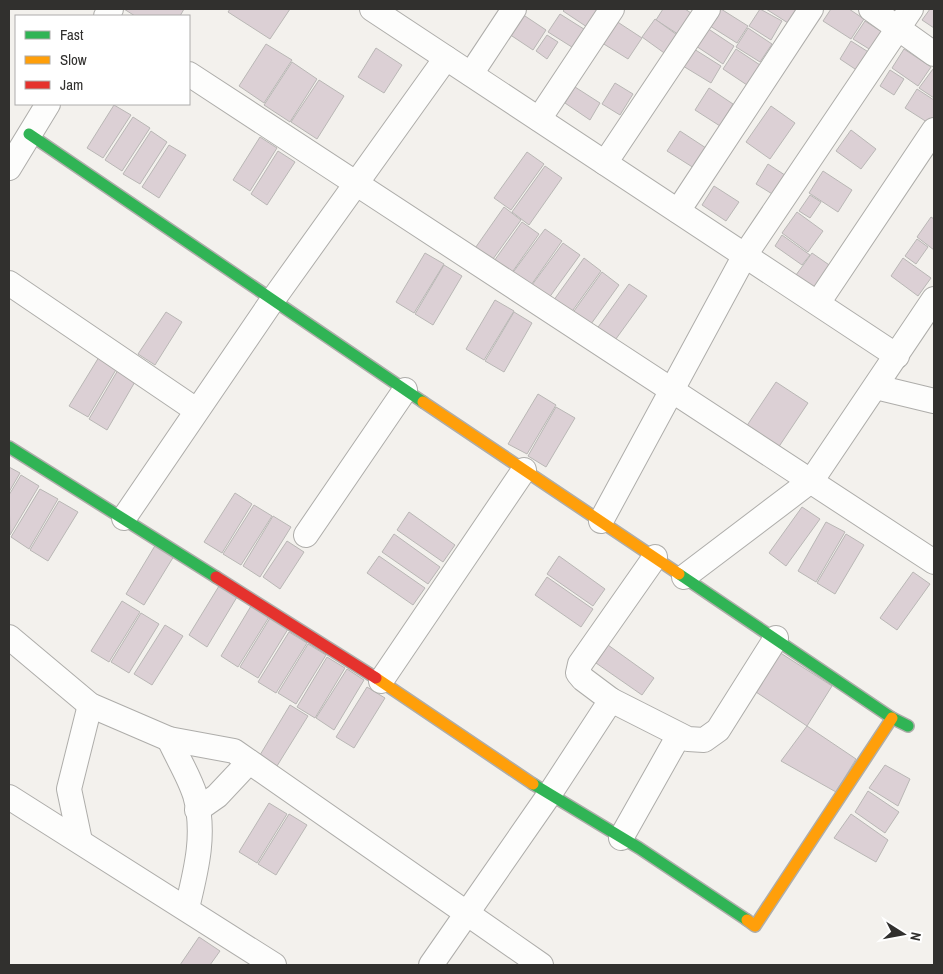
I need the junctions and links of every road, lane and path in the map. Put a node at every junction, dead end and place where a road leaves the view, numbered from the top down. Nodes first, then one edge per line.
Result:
1 (372, 9) edge
2 (514, 9) edge
3 (612, 9) edge
4 (708, 9) edge
5 (811, 9) edge
6 (871, 9) edge
7 (904, 18) edge
8 (934, 54) edge
9 (446, 58) junction
10 (471, 74) junction
11 (190, 75) edge
12 (47, 105) edge
13 (539, 119) junction
14 (934, 130) edge
15 (29, 134) junction
16 (605, 163) junction
17 (9, 168) edge
18 (357, 184) junction
19 (678, 211) junction
20 (745, 255) junction
21 (9, 284) edge
22 (934, 299) edge
23 (272, 301) junction
24 (818, 304) junction
25 (897, 356) junction
26 (876, 387) junction
27 (671, 388) junction
28 (405, 390) junction
29 (934, 401) edge
30 (196, 410) junction
31 (9, 447) edge
32 (524, 470) junction
33 (812, 480) junction
34 (124, 518) junction
35 (601, 521) junction
36 (306, 535) dead end
37 (655, 557) junction
38 (934, 562) edge
39 (684, 577) junction
40 (9, 637) edge
41 (776, 638) junction
42 (381, 681) junction
43 (611, 700) junction
44 (90, 705) junction
45 (892, 718) junction
46 (908, 726) dead end
47 (679, 735) junction
48 (169, 739) junction
49 (249, 762) junction
50 (549, 795) junction
51 (9, 797) edge
52 (197, 810) junction
53 (621, 838) junction
54 (80, 841) junction
55 (187, 908) junction
56 (466, 913) junction
57 (274, 965) edge
58 (430, 965) edge
59 (541, 965) edge

1 - 9 street
2 - 10 street
3 - 13 street
4 - 16 street
5 - 19 street
6 - 7 street
7 - 8 street
7 - 20 street
9 - 10 street
9 - 18 street
10 - 13 street
11 - 18 street
12 - 15 street
13 - 16 street
14 - 24 street
15 - 17 street
15 - 23 street
16 - 19 street
18 - 23 street
18 - 27 street
19 - 20 street
20 - 24 street
20 - 27 street
21 - 30 street
22 - 25 street
23 - 28 street
23 - 30 street
24 - 25 street
25 - 26 street
26 - 29 street
26 - 33 street
27 - 33 street
27 - 35 street
28 - 32 street
28 - 36 street
30 - 34 street
31 - 34 street
32 - 35 street
32 - 42 street
33 - 38 street
33 - 39 street
34 - 42 street
35 - 37 street
37 - 39 street
37 - 43 street
39 - 41 street
40 - 44 street
41 - 45 street
41 - 47 street
42 - 50 street
43 - 47 street
43 - 50 street
44 - 48 street
44 - 54 street
45 - 46 street
45 - 53 street
47 - 53 street
48 - 49 street
48 - 52 street
49 - 52 street
49 - 56 street
50 - 53 street
50 - 56 street
51 - 54 street
52 - 55 street
54 - 55 street
55 - 57 street
56 - 58 street
56 - 59 street

